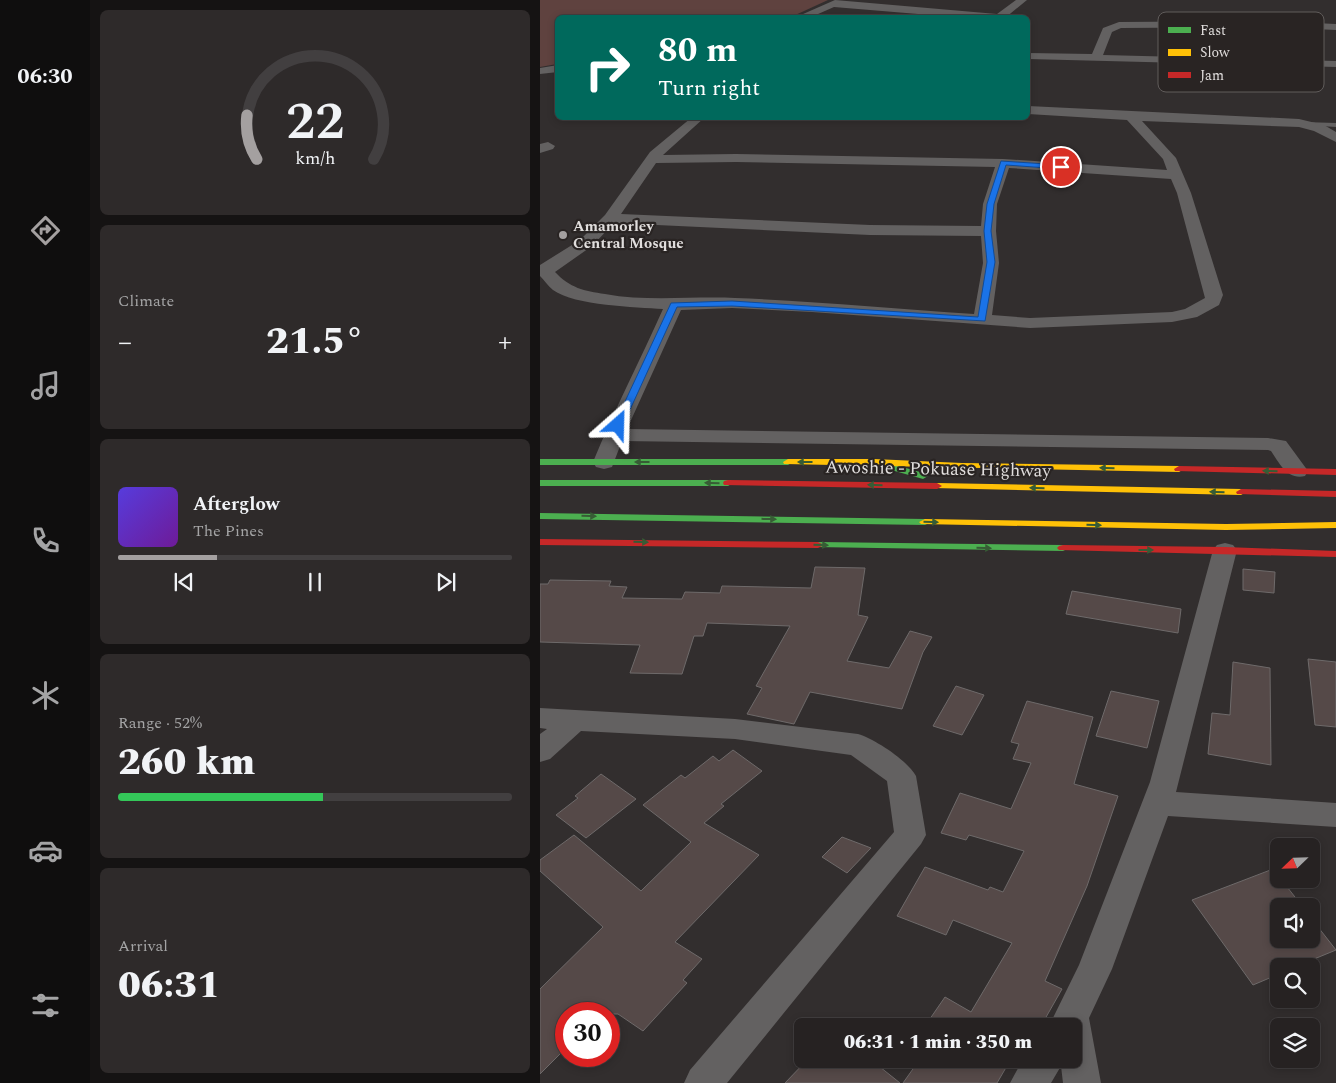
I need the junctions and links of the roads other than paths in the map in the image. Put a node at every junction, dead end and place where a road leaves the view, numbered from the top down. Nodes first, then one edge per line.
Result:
1 (897, 0) edge
2 (1022, 0) edge
3 (838, 2) edge
4 (884, 9) junction
5 (806, 15) edge
6 (970, 15) edge
7 (1001, 15) edge
8 (1158, 25) edge
9 (1030, 56) edge
10 (1097, 57) junction
11 (1158, 59) edge
12 (555, 68) edge
13 (540, 71) edge
14 (1030, 110) edge
15 (1131, 116) junction
16 (696, 120) edge
17 (1298, 123) junction
18 (1336, 125) edge
19 (1336, 138) edge
20 (652, 159) junction
21 (1003, 163) junction
22 (1176, 175) junction
23 (610, 218) junction
24 (988, 231) junction
25 (543, 270) edge
26 (674, 304) junction
27 (982, 319) junction
28 (614, 435) junction
29 (540, 462) edge
30 (604, 462) junction
31 (874, 462) junction
32 (1298, 471) junction
33 (1336, 472) edge
34 (540, 483) edge
35 (963, 486) junction
36 (1336, 494) edge
37 (540, 516) edge
38 (1336, 525) edge
39 (540, 542) edge
40 (1225, 550) junction
41 (1336, 554) edge
42 (540, 718) edge
43 (574, 720) junction
44 (540, 751) edge
45 (1158, 803) junction
46 (1336, 814) edge
47 (1072, 1018) edge
48 (1039, 1068) edge
49 (1079, 1068) edge
50 (703, 1083) edge
51 (1029, 1083) edge
52 (1082, 1083) edge

1 - 4 street
2 - 7 street
3 - 4 street
3 - 5 street
4 - 6 street
8 - 10 street
9 - 10 street
10 - 11 street
12 - 13 street
14 - 15 street
15 - 17 street
15 - 22 street
16 - 20 street
17 - 18 lane
17 - 19 street
20 - 21 street
20 - 23 street
21 - 22 street
21 - 24 street
22 - 27 street
23 - 24 street
23 - 25 street
24 - 27 street
25 - 26 street
26 - 27 street
26 - 28 street
28 - 30 street
28 - 32 street
29 - 30 main road
31 -> 30 main road
32 -> 31 main road
31 - 35 main road
32 - 33 main road
35 -> 34 main road, Awoshie - Pokuase Highway
36 -> 35 main road, Awoshie - Pokuase Highway
37 -> 38 main road
39 -> 40 main road
40 - 41 main road
40 - 45 street
42 - 43 street
43 - 44 street
43 - 50 street
45 - 46 street
45 - 47 street
48 - 51 street
49 - 52 street

